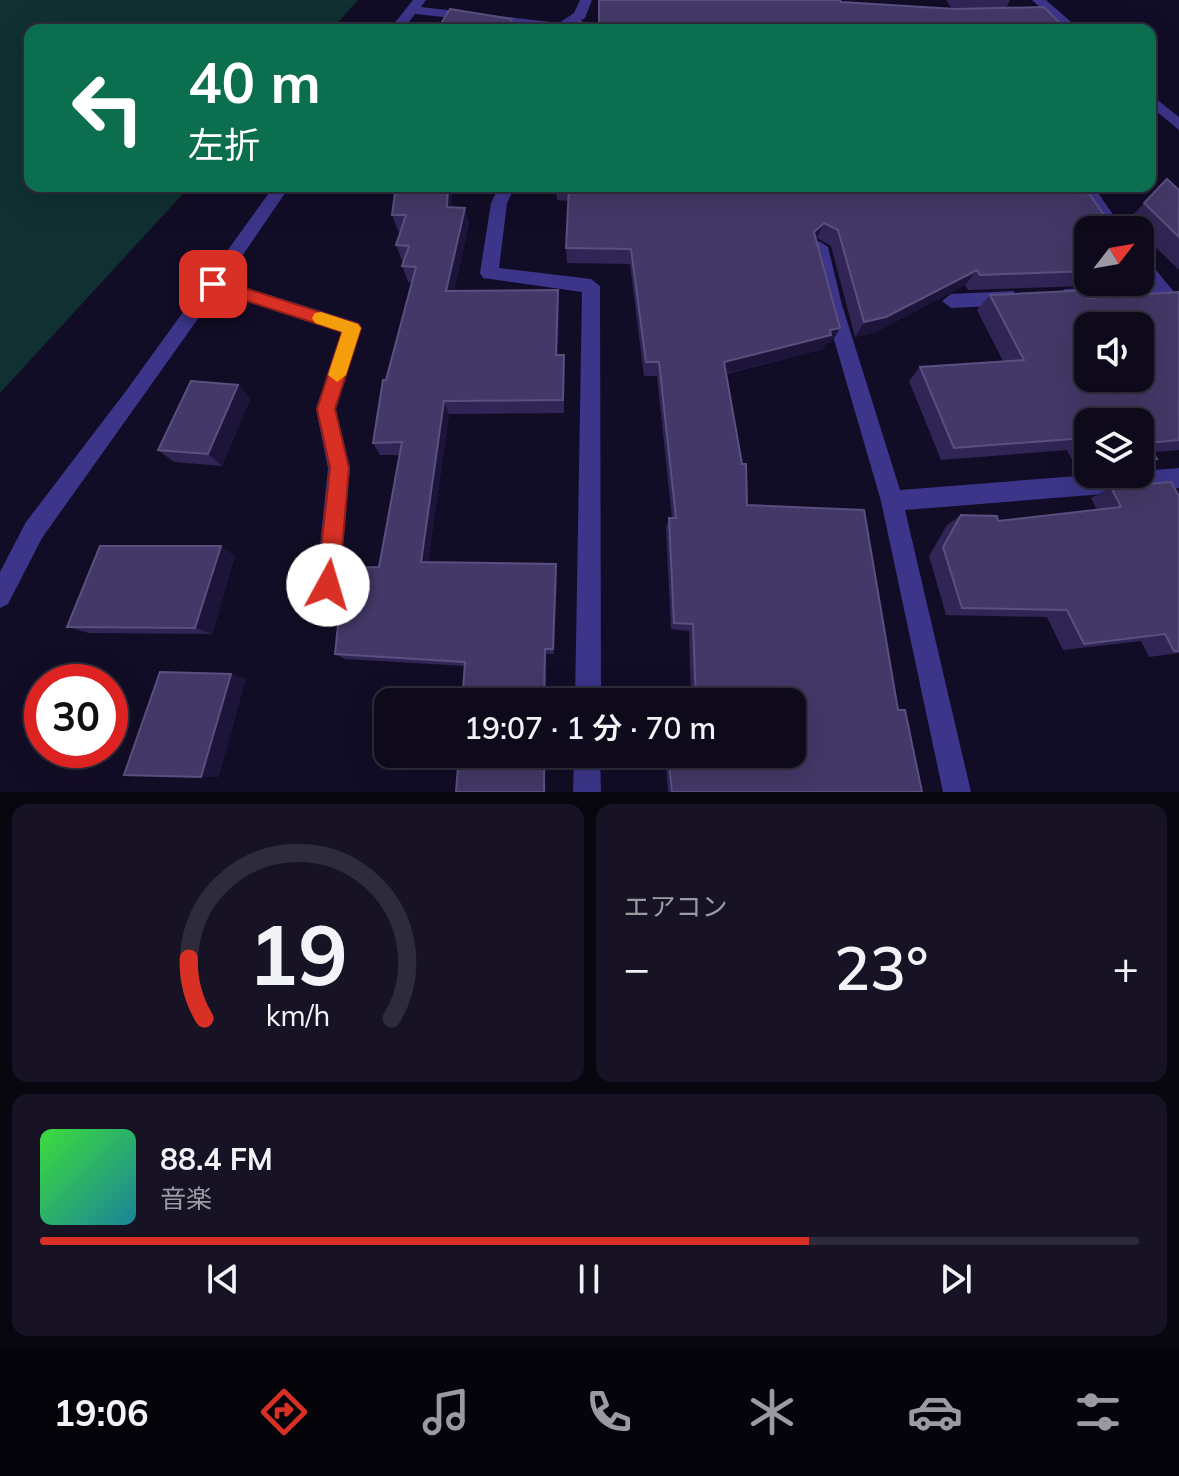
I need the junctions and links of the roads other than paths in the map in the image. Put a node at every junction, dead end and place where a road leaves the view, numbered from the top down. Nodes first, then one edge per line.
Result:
1 (586, 0) edge
2 (1038, 0) edge
3 (417, 5) edge
4 (1056, 16) junction
5 (1041, 17) edge
6 (401, 24) edge
7 (533, 24) edge
8 (565, 24) edge
9 (1066, 24) edge
10 (1156, 104) edge
11 (1176, 122) edge
12 (278, 192) edge
13 (504, 192) edge
14 (1088, 192) edge
15 (1106, 216) edge
16 (819, 247) edge
17 (1154, 282) edge
18 (213, 284) junction
19 (1161, 292) junction
20 (951, 301) edge
21 (1179, 311) edge
22 (1179, 478) edge
23 (892, 501) junction
24 (0, 596) edge
25 (325, 614) dead end
26 (588, 688) edge
27 (587, 768) edge
28 (587, 792) edge
29 (957, 792) edge

1 - 8 street
2 - 4 street
3 - 6 street
3 - 7 street
4 - 5 street
4 - 9 street
10 - 11 street
12 - 18 street
13 - 26 street
14 - 15 street
16 - 23 street
17 - 19 street
18 - 24 street
18 - 25 street
19 - 20 street
19 - 21 street
22 - 23 street
23 - 29 street
27 - 28 street

